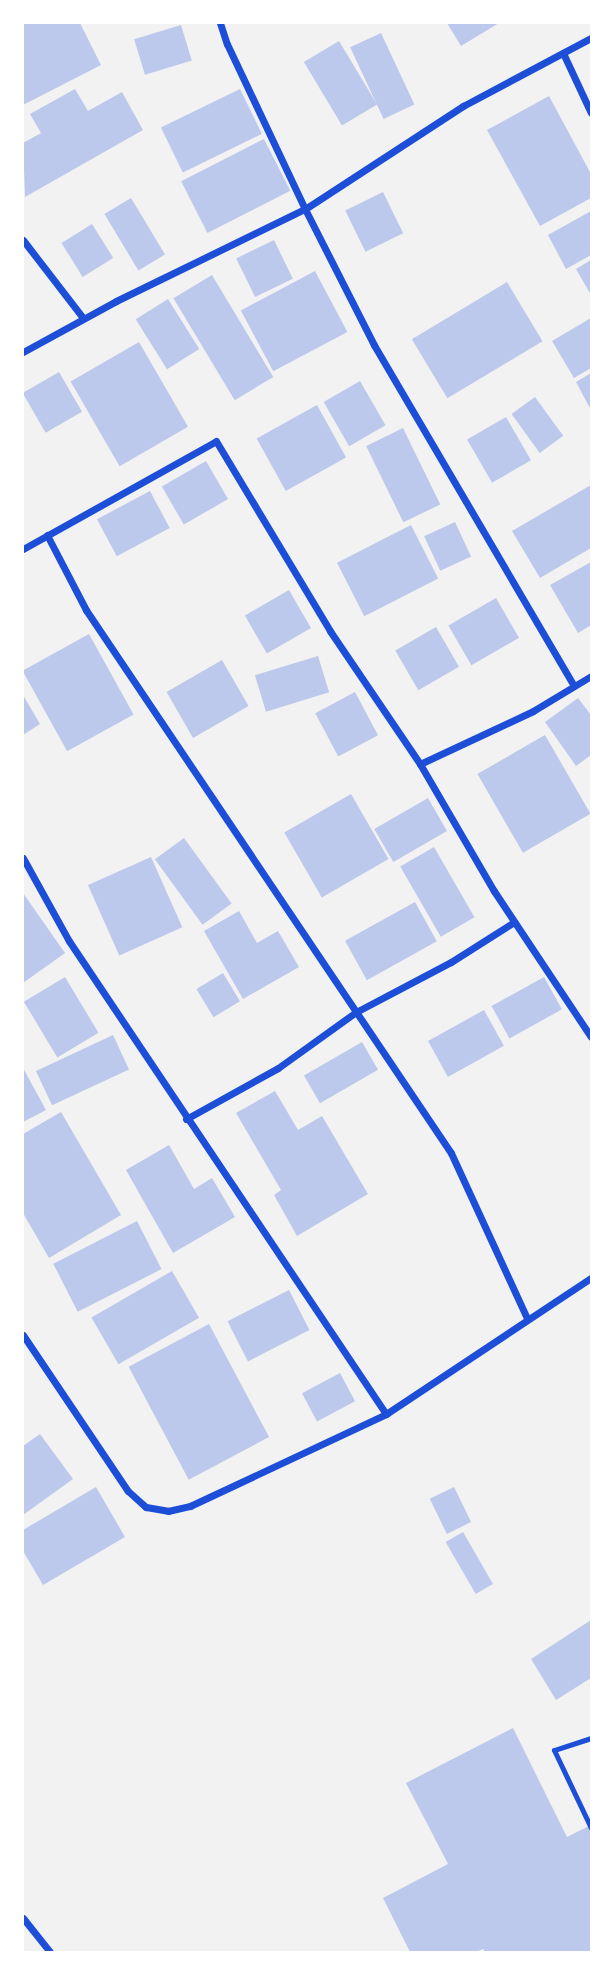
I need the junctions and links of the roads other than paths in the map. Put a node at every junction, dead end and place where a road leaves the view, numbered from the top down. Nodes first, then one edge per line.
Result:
1 (220, 23) edge
2 (591, 38) edge
3 (563, 53) junction
4 (591, 113) edge
5 (305, 209) junction
6 (23, 240) edge
7 (83, 318) junction
8 (23, 352) edge
9 (47, 536) junction
10 (23, 549) edge
11 (591, 676) edge
12 (575, 686) junction
13 (420, 764) junction
14 (23, 858) edge
15 (514, 922) junction
16 (356, 1012) junction
17 (591, 1037) edge
18 (186, 1119) junction
19 (591, 1278) edge
20 (527, 1318) junction
21 (23, 1335) edge
22 (386, 1414) junction
23 (591, 1737) edge
24 (591, 1828) edge
25 (23, 1918) edge
26 (50, 1952) edge

1 - 5 street
2 - 3 street
3 - 4 street
3 - 5 street
5 - 7 street
5 - 12 street
6 - 7 street
7 - 8 street
9 - 10 street
9 - 13 street
9 - 16 street
11 - 12 street
12 - 13 street
13 - 15 street
14 - 18 street
15 - 16 street
15 - 17 street
16 - 18 street
16 - 20 street
18 - 22 street
19 - 20 street
20 - 22 street
21 - 22 street
23 - 24 lane
25 - 26 street

